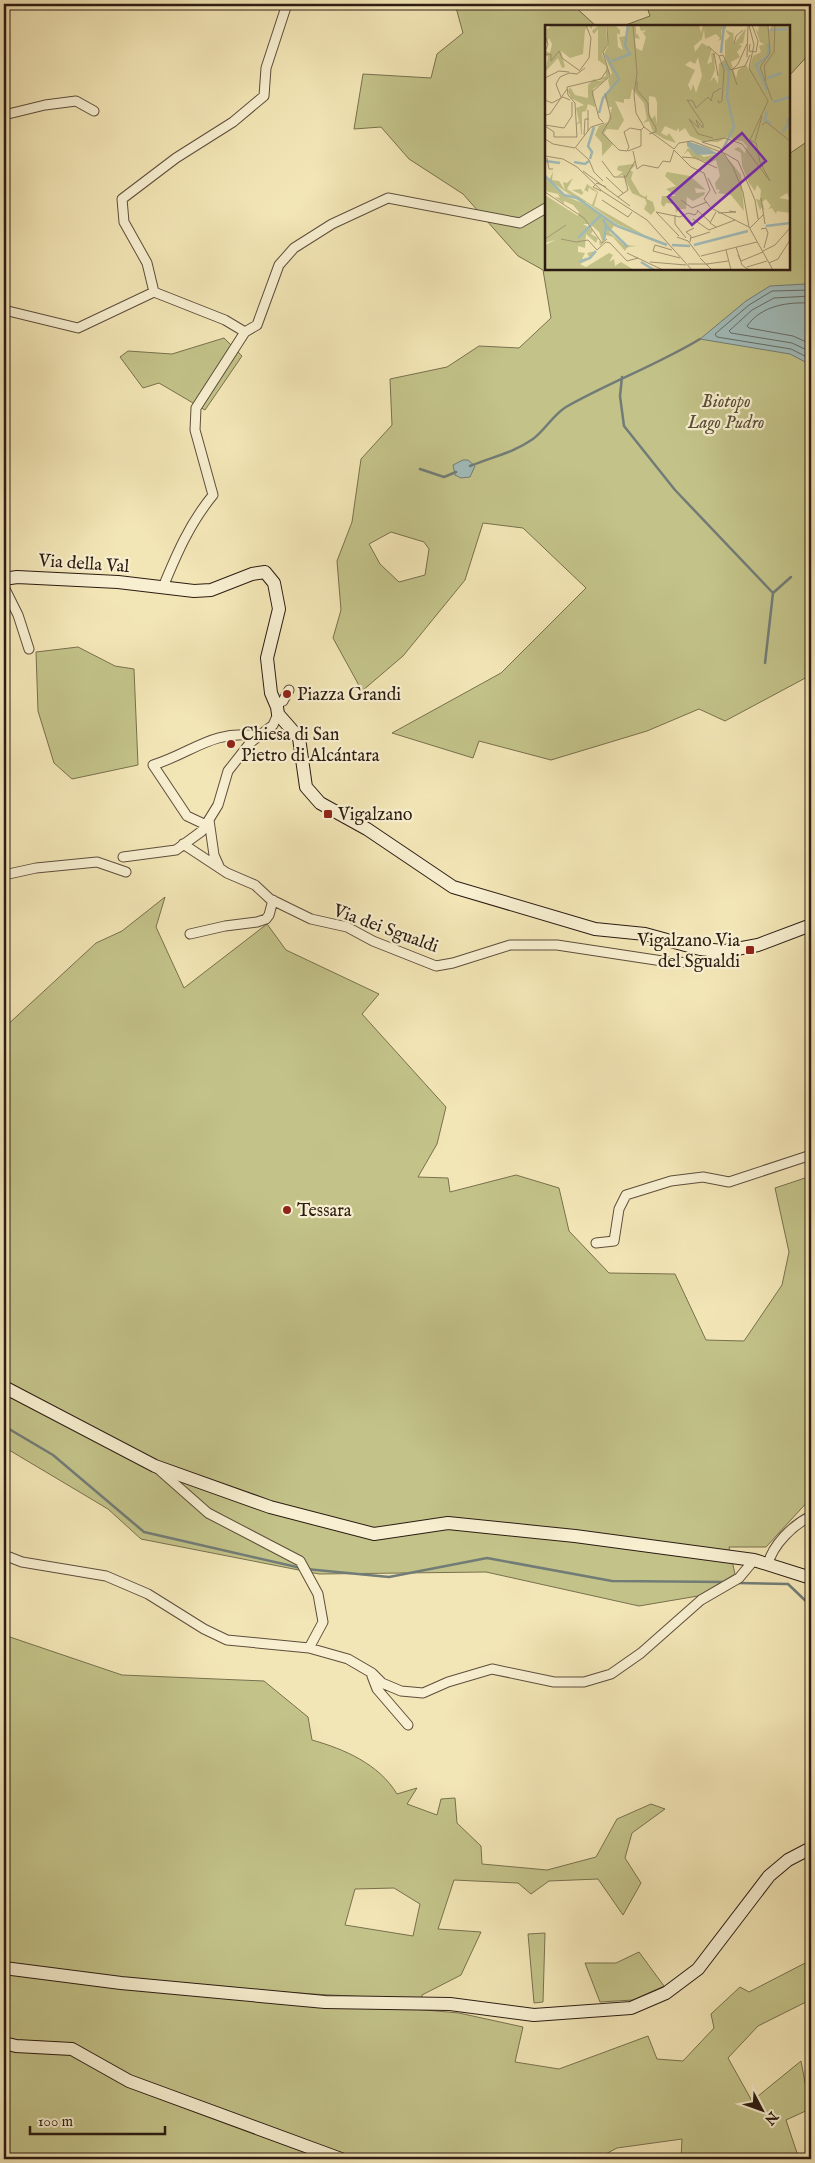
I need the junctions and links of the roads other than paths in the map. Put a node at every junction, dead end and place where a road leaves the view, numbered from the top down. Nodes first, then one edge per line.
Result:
1 (287, 4) edge
2 (94, 111) dead end
3 (4, 115) edge
4 (545, 209) edge
5 (154, 292) junction
6 (4, 310) edge
7 (245, 332) junction
8 (4, 579) edge
9 (4, 587) edge
10 (163, 587) junction
11 (29, 649) dead end
12 (289, 690) dead end
13 (277, 709) junction
14 (257, 736) junction
15 (207, 822) junction
16 (183, 844) junction
17 (123, 857) dead end
18 (220, 867) junction
19 (126, 872) dead end
20 (4, 875) edge
21 (273, 900) junction
22 (811, 925) edge
23 (190, 934) dead end
24 (726, 951) junction
25 (811, 1154) edge
26 (596, 1244) dead end
27 (4, 1387) edge
28 (155, 1466) junction
29 (811, 1516) edge
30 (4, 1555) edge
31 (754, 1560) junction
32 (768, 1564) junction
33 (811, 1578) edge
34 (309, 1648) junction
35 (372, 1673) junction
36 (408, 1725) dead end
37 (811, 1848) edge
38 (4, 1968) edge
39 (4, 2043) edge
40 (341, 2159) edge

1 - 5 street
2 - 3 street
4 - 7 street
5 - 6 street
5 - 7 street
7 - 10 street
8 - 10 main road, Via della Val
9 - 11 street
10 - 13 main road, Via della Val
12 - 13 street
13 - 14 street
13 - 24 main road
14 - 15 street
14 - 15 street
15 - 16 street
15 - 18 street
16 - 17 street
16 - 18 street, Via dei Sgualdi
18 - 21 street, Via dei Sgualdi
19 - 20 street
21 - 23 street
21 - 24 street, Via dei Sgualdi
22 - 24 main road
25 - 26 street
27 - 28 main road
28 - 31 main road
28 - 34 street
29 - 32 street
30 - 34 street
31 - 32 main road
31 - 35 street
32 - 33 main road
34 - 35 street
35 - 36 street
37 - 38 main road
39 - 40 main road

